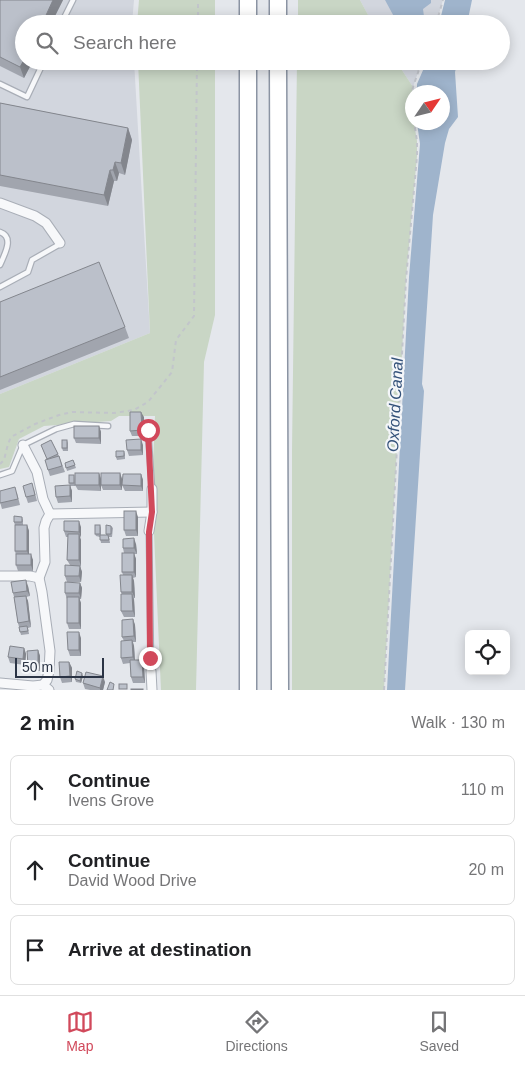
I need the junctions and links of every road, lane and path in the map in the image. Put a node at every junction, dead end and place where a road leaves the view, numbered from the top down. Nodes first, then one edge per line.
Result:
1 (73, 0) edge
2 (198, 0) edge
3 (248, 0) edge
4 (278, 0) edge
5 (443, 0) edge
6 (66, 15) edge
7 (198, 15) edge
8 (248, 15) edge
9 (278, 15) edge
10 (439, 15) edge
11 (40, 70) edge
12 (197, 70) edge
13 (248, 70) edge
14 (278, 70) edge
15 (419, 70) edge
16 (0, 84) edge
17 (414, 85) edge
18 (415, 130) edge
19 (0, 203) edge
20 (0, 232) edge
21 (60, 243) joint
22 (0, 266) edge
23 (0, 287) edge
24 (108, 426) dead end
25 (148, 430) dead end
26 (23, 444) junction
27 (0, 464) edge
28 (0, 475) edge
29 (152, 489) joint
30 (152, 512) junction
31 (50, 514) junction
32 (149, 532) joint
33 (0, 576) edge
34 (39, 578) junction
35 (151, 671) joint
36 (0, 683) edge
37 (46, 688) edge
38 (152, 690) edge
39 (248, 690) edge
40 (280, 690) edge
41 (384, 690) edge

1 - 6 lane
2 - 7 path
3 - 8 highway
4 - 9 highway
5 - 10 path
11 - 16 lane
12 - 27 path
13 - 39 highway
14 - 40 highway
15 - 17 path
18 - 41 path
19 - 21 street
20 - 22 lane
21 - 23 lane
24 - 26 lane
25 - 29 lane
26 - 28 lane
26 - 31 street
29 - 30 street
30 - 31 street
30 - 32 street
31 - 34 street
32 - 35 lane
33 - 34 street
34 - 37 street
35 - 38 street
36 - 37 street

